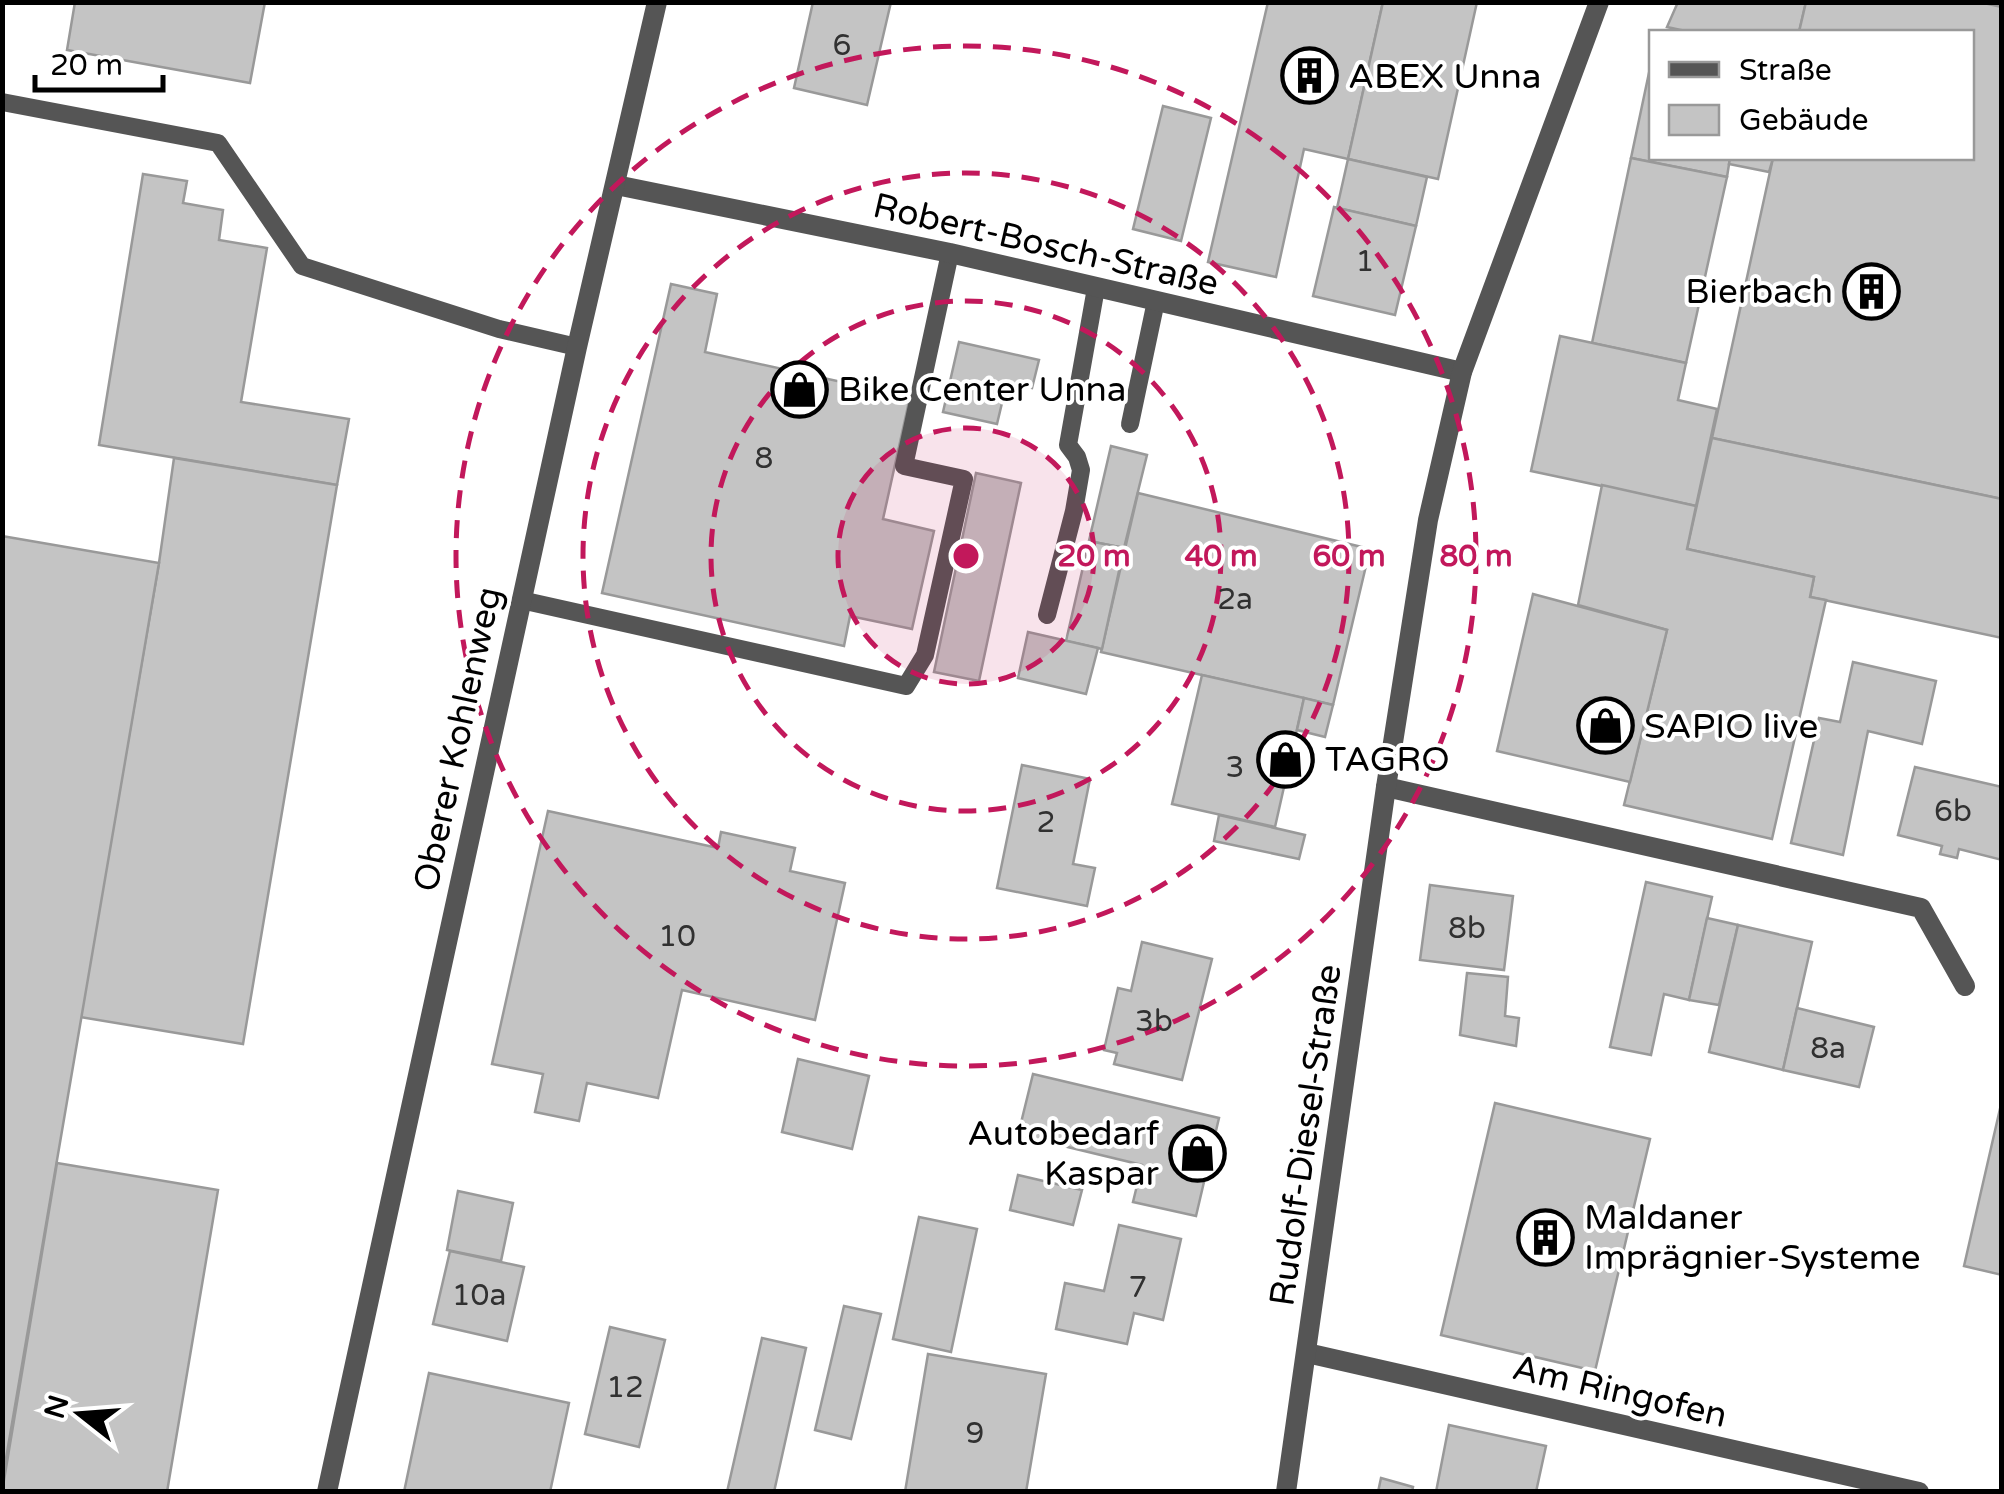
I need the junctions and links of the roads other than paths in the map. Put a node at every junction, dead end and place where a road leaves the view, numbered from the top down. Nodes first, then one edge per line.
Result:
1 (657, 2) edge
2 (1598, 2) edge
3 (2, 102) edge
4 (616, 185) junction
5 (950, 254) junction
6 (1096, 288) junction
7 (1156, 301) junction
8 (577, 347) junction
9 (1462, 372) junction
10 (1130, 424) dead end
11 (522, 600) junction
12 (1047, 614) dead end
13 (1386, 787) junction
14 (1966, 986) dead end
15 (1306, 1353) junction
16 (326, 1492) edge
17 (1286, 1492) edge
18 (1920, 1492) edge

1 - 4 street, Oberer Kohlenweg
2 - 9 street, Rudolf-Diesel-Straße
3 - 8 lane
4 - 5 street, Robert-Bosch-Straße
4 - 8 street, Oberer Kohlenweg
5 - 6 street, Robert-Bosch-Straße
5 - 11 lane
6 - 7 street, Robert-Bosch-Straße
6 - 12 lane
7 - 9 street, Robert-Bosch-Straße
7 - 10 lane
8 - 11 street, Oberer Kohlenweg
9 - 13 street, Rudolf-Diesel-Straße
11 - 16 street, Oberer Kohlenweg
13 - 14 street
13 - 15 street, Rudolf-Diesel-Straße
15 - 17 street, Rudolf-Diesel-Straße
15 - 18 street, Am Ringofen

